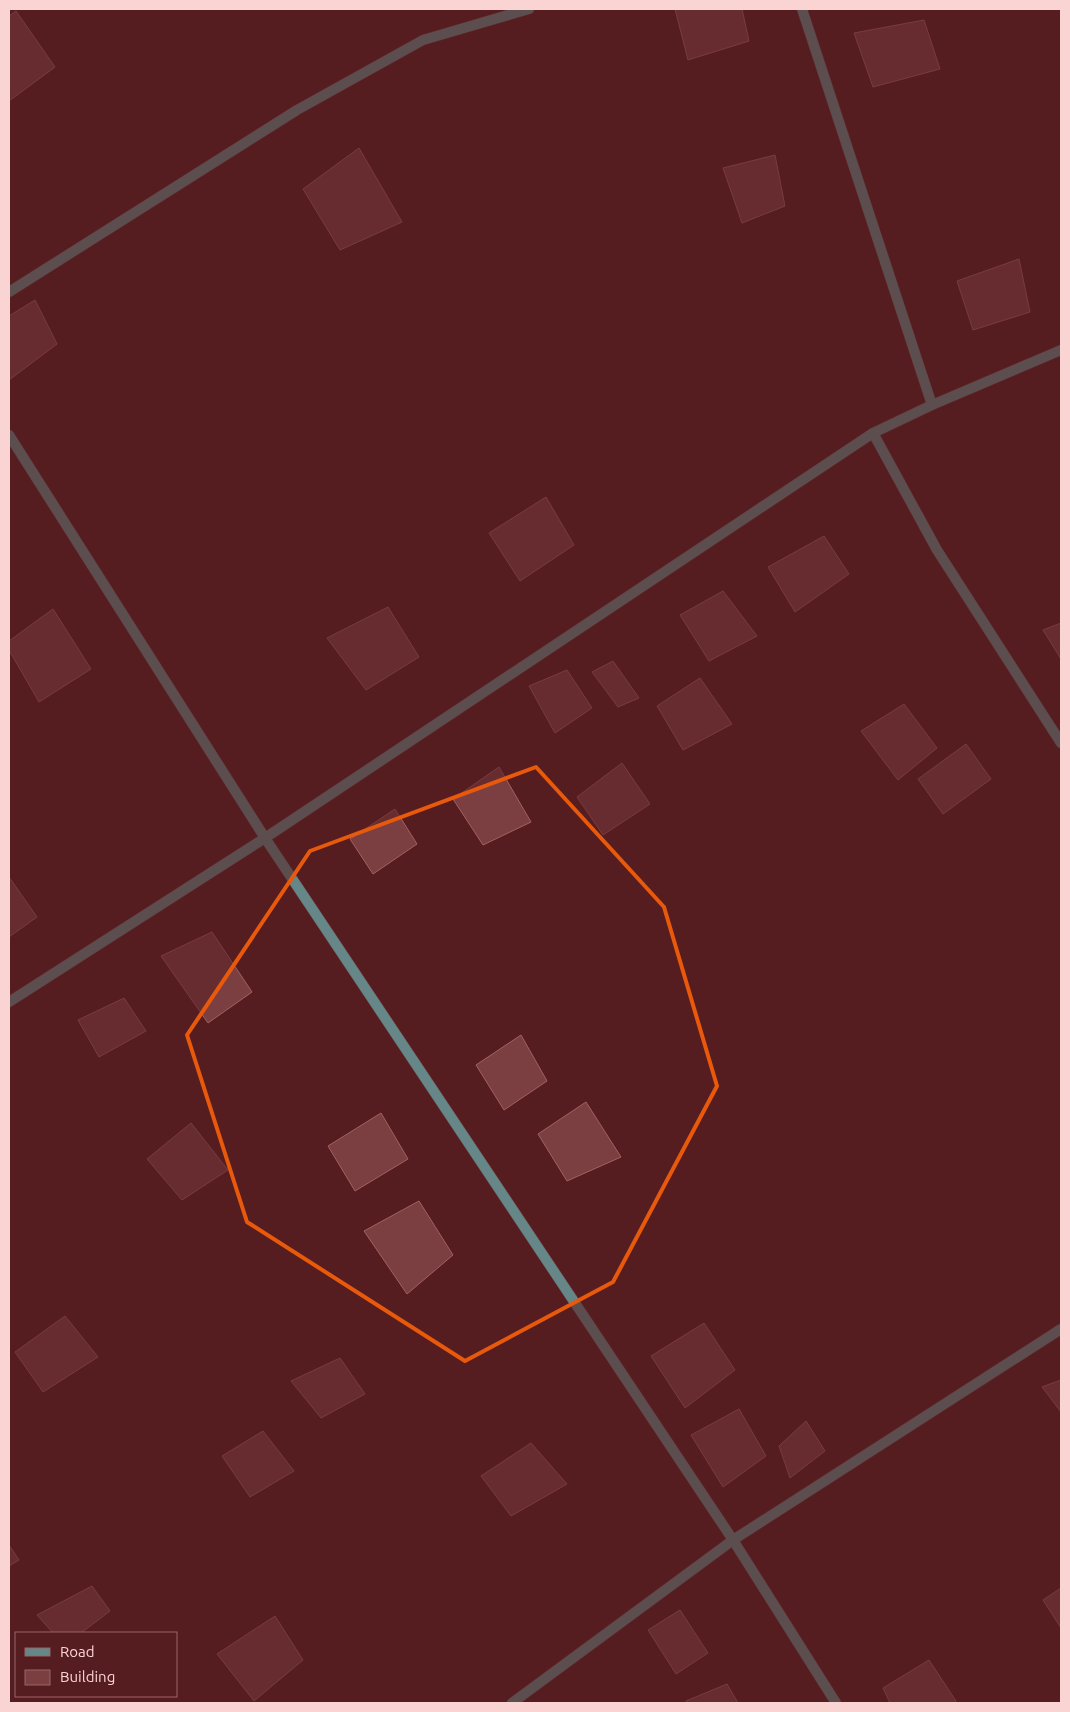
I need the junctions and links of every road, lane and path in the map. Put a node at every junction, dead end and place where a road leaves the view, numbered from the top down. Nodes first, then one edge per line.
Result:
1 (530, 9) edge
2 (802, 9) edge
3 (9, 292) edge
4 (1061, 350) edge
5 (932, 405) junction
6 (874, 433) junction
7 (9, 435) edge
8 (1061, 743) edge
9 (265, 838) junction
10 (9, 1002) edge
11 (1061, 1329) edge
12 (733, 1540) junction
13 (512, 1703) edge
14 (836, 1703) edge

1 - 3 street
2 - 5 street
4 - 5 street
5 - 6 street
6 - 8 street
6 - 9 street
7 - 9 street
9 - 10 street
9 - 12 street
11 - 12 street
12 - 13 street
12 - 14 street

